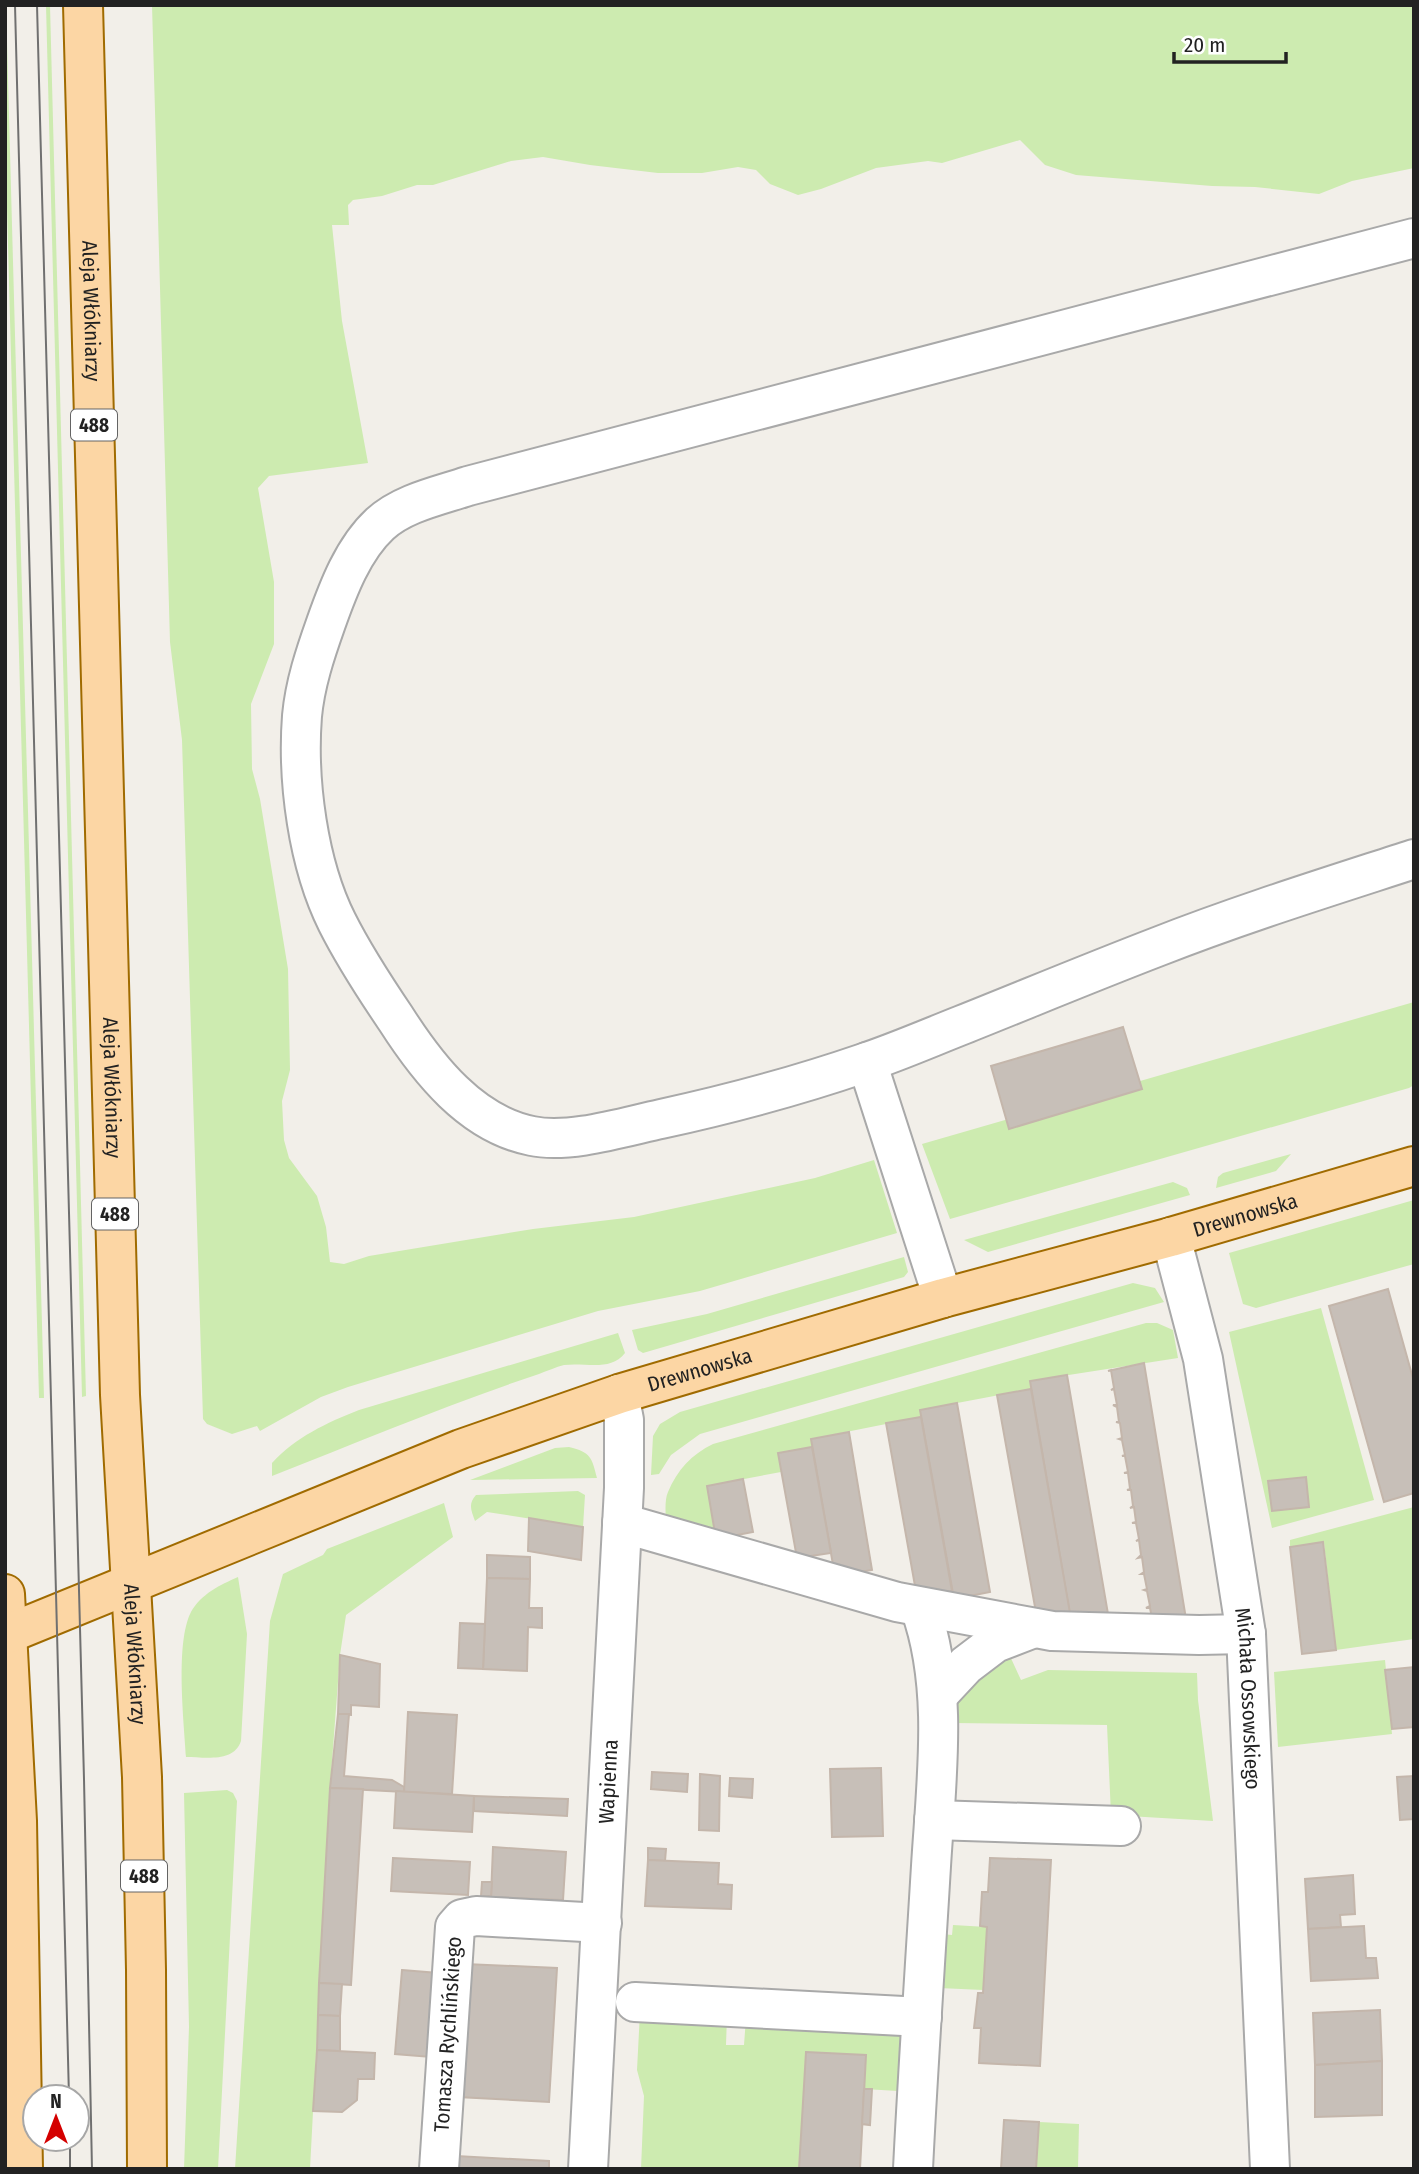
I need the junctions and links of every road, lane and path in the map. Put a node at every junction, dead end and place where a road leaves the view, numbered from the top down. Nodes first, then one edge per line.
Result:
1 (83, 5) edge
2 (1414, 238) edge
3 (1414, 859) edge
4 (867, 1062) junction
5 (1414, 1166) edge
6 (1171, 1237) junction
7 (943, 1298) junction
8 (619, 1394) junction
9 (622, 1523) junction
10 (130, 1583) junction
11 (5, 1594) edge
12 (920, 1608) junction
13 (1034, 1628) junction
14 (6, 1634) edge
15 (1246, 1634) junction
16 (938, 1695) junction
17 (934, 1820) junction
18 (1121, 1826) dead end
19 (602, 1923) junction
20 (635, 2001) dead end
21 (922, 2017) junction
22 (23, 2169) edge
23 (147, 2169) edge
24 (439, 2169) edge
25 (588, 2169) edge
26 (913, 2169) edge
27 (1270, 2169) edge

1 - 10 main road, Aleja Włókniarzy / 488
2 - 4 street
3 - 4 street
4 - 7 street
5 - 6 main road, Drewnowska
6 - 7 main road, Drewnowska
6 - 15 street, Michała Ossowskiego
7 - 8 main road, Drewnowska
8 - 9 street, Wapienna
8 - 10 main road, Drewnowska
9 - 12 street
9 - 19 street, Wapienna
10 - 14 main road, Drewnowska
10 - 23 main road, Aleja Włókniarzy / 488
11 - 14 main road
12 - 13 street
12 - 16 street
13 - 15 street
13 - 16 street
14 - 22 main road
15 - 27 street, Michała Ossowskiego
16 - 17 street
17 - 18 street
17 - 21 street
19 - 24 street, Tomasza Rychlińskiego
19 - 25 street, Wapienna
20 - 21 street
21 - 26 street

